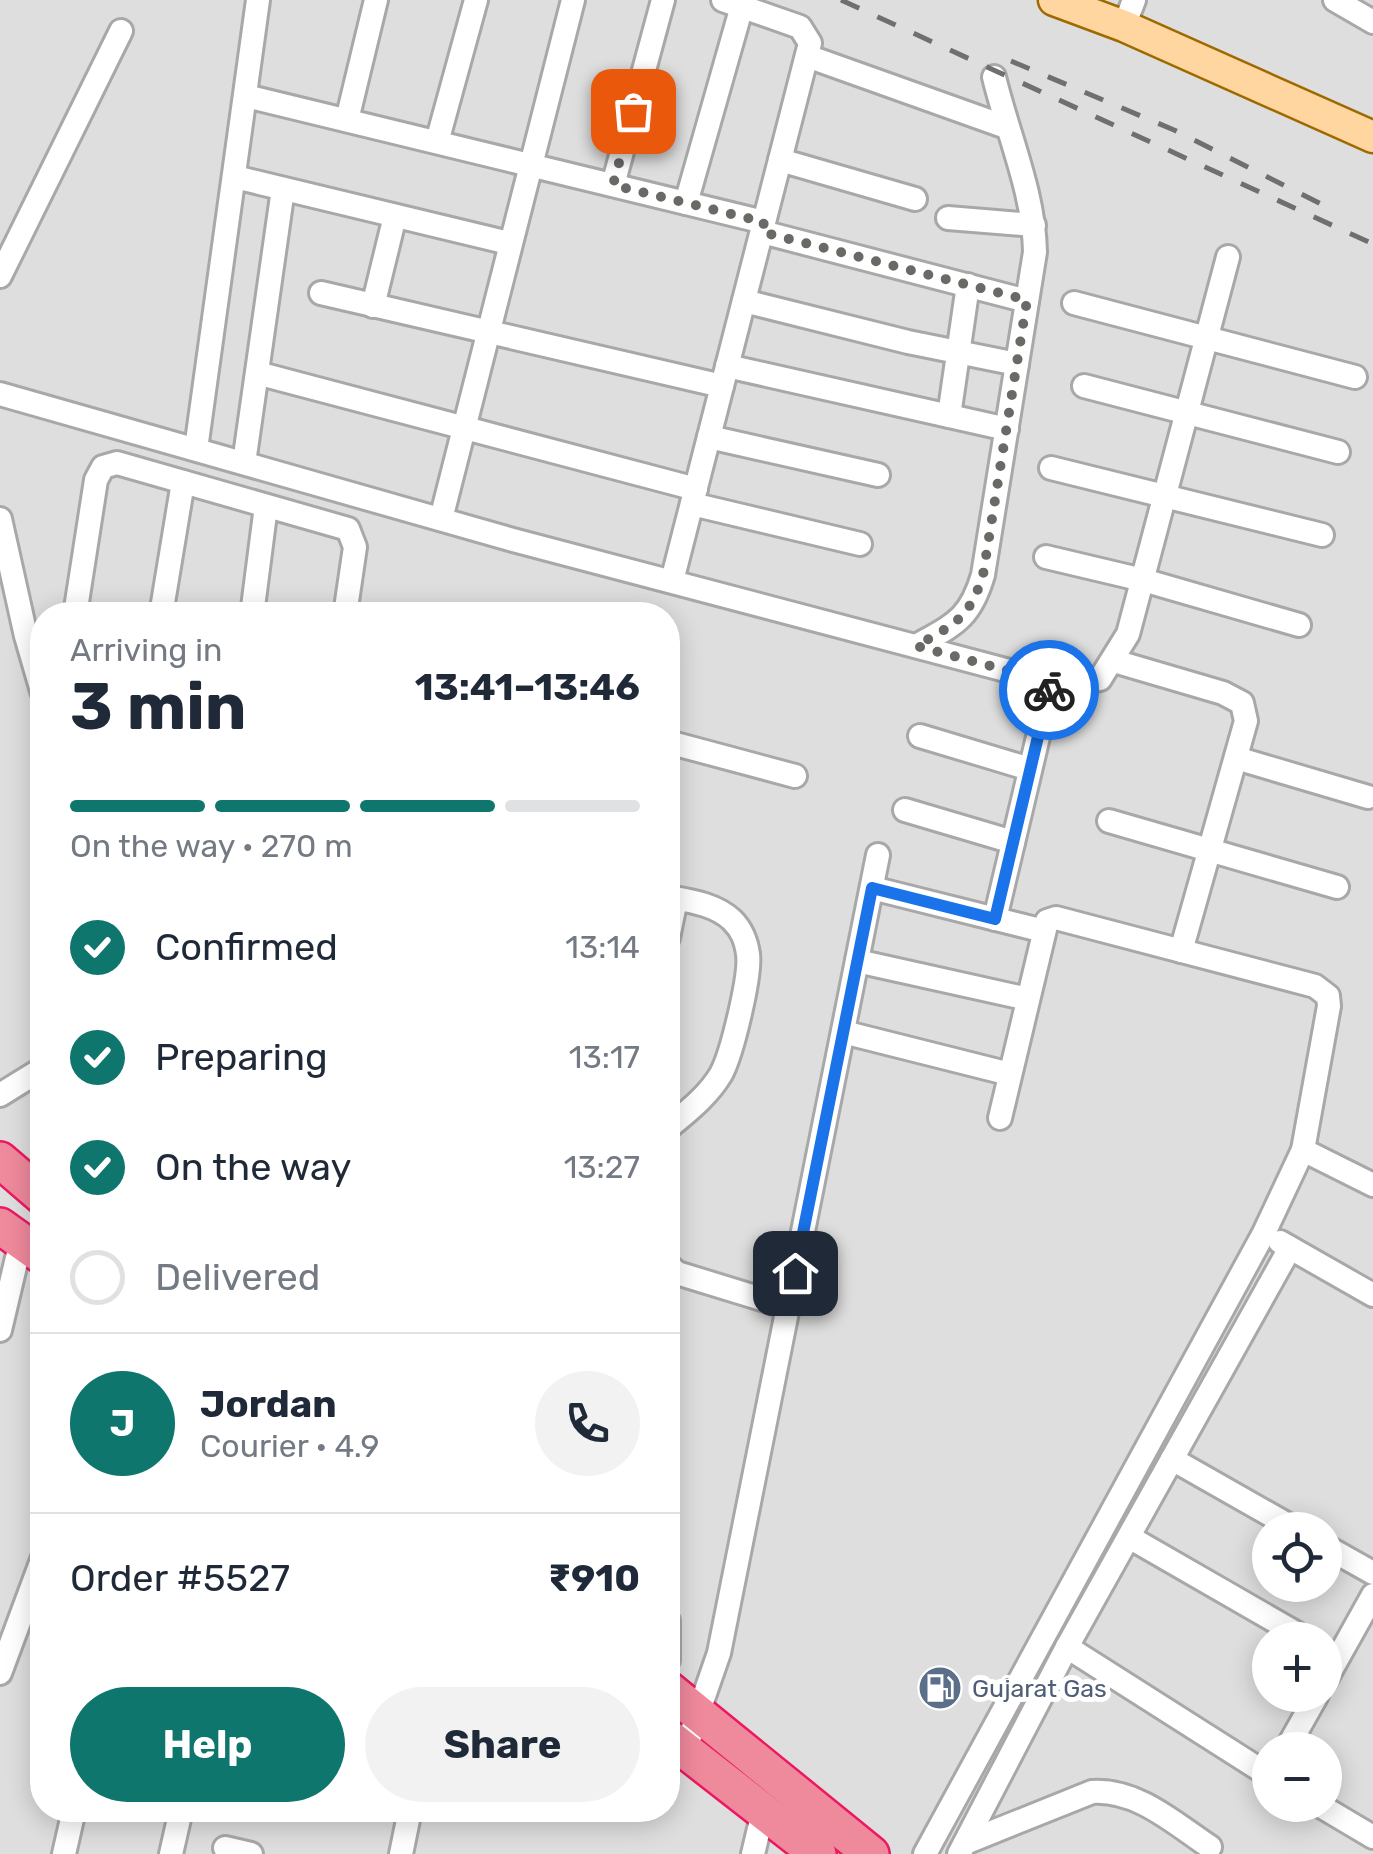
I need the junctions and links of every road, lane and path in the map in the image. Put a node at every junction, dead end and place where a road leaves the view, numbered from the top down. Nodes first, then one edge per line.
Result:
1 (258, 0) edge
2 (376, 0) edge
3 (476, 0) edge
4 (573, 0) edge
5 (663, 0) edge
6 (1054, 0) edge
7 (1334, 0) edge
8 (732, 3) edge
9 (1129, 13) edge
10 (1373, 22) edge
11 (121, 32) dead end
12 (806, 56) junction
13 (994, 77) dead end
14 (246, 96) junction
15 (347, 120) junction
16 (1006, 128) junction
17 (1373, 136) edge
18 (437, 142) junction
19 (780, 160) junction
20 (529, 164) junction
21 (235, 177) junction
22 (613, 185) junction
23 (283, 189) junction
24 (914, 199) dead end
25 (686, 203) junction
26 (395, 216) junction
27 (948, 218) dead end
28 (1034, 225) junction
29 (763, 227) junction
30 (509, 243) junction
31 (1228, 258) dead end
32 (0, 276) edge
33 (968, 285) junction
34 (320, 293) dead end
35 (1027, 300) junction
36 (744, 301) junction
37 (1074, 303) dead end
38 (374, 306) junction
39 (487, 332) junction
40 (1206, 340) junction
41 (958, 353) junction
42 (1017, 364) junction
43 (257, 373) junction
44 (725, 376) junction
45 (1355, 377) dead end
46 (1084, 386) dead end
47 (0, 394) edge
48 (1187, 412) junction
49 (949, 416) junction
50 (463, 428) junction
51 (1006, 428) junction
52 (709, 437) junction
53 (196, 449) junction
54 (1338, 452) dead end
55 (244, 463) junction
56 (1050, 468) dead end
57 (878, 475) dead end
58 (183, 482) junction
59 (1165, 494) junction
60 (694, 497) junction
61 (266, 506) junction
62 (0, 519) edge
63 (440, 519) junction
64 (1322, 536) dead end
65 (860, 544) dead end
66 (1046, 557) dead end
67 (1143, 580) junction
68 (672, 581) junction
69 (78, 602) edge
70 (163, 602) edge
71 (254, 602) edge
72 (348, 602) edge
73 (1299, 625) dead end
74 (916, 646) junction
75 (30, 650) edge
76 (1114, 661) junction
77 (1051, 682) junction
78 (920, 736) dead end
79 (680, 745) edge
80 (1236, 758) junction
81 (1030, 769) junction
82 (795, 776) dead end
83 (1368, 797) dead end
84 (905, 810) dead end
85 (1108, 822) dead end
86 (1013, 842) junction
87 (1210, 850) junction
88 (878, 855) dead end
89 (1337, 887) dead end
90 (872, 888) junction
91 (680, 900) edge
92 (995, 919) junction
93 (1044, 931) junction
94 (1181, 951) junction
95 (857, 961) junction
96 (1028, 999) junction
97 (843, 1032) junction
98 (1010, 1074) junction
99 (30, 1076) edge
100 (0, 1095) edge
101 (680, 1118) edge
102 (1000, 1118) dead end
103 (1303, 1150) junction
104 (0, 1160) edge
105 (1373, 1185) edge
106 (30, 1186) edge
107 (1264, 1233) junction
108 (21, 1241) edge
109 (1290, 1248) junction
110 (680, 1274) edge
111 (1373, 1295) edge
112 (788, 1307) junction
113 (0, 1330) edge
114 (1172, 1459) junction
115 (1265, 1512) edge
116 (1129, 1537) junction
117 (1342, 1556) edge
118 (1373, 1573) edge
119 (30, 1592) edge
120 (1373, 1595) edge
121 (1277, 1622) edge
122 (1342, 1640) edge
123 (1067, 1647) junction
124 (0, 1673) edge
125 (680, 1699) edge
126 (700, 1715) junction
127 (680, 1739) edge
128 (680, 1747) edge
129 (1252, 1765) edge
130 (764, 1812) junction
131 (1342, 1819) edge
132 (71, 1822) edge
133 (178, 1822) edge
134 (408, 1822) edge
135 (1373, 1837) edge
136 (1210, 1846) dead end
137 (226, 1848) dead end
138 (962, 1848) edge
139 (64, 1854) edge
140 (171, 1854) edge
141 (251, 1854) edge
142 (401, 1854) edge
143 (753, 1854) edge
144 (818, 1854) edge
145 (872, 1854) edge
146 (925, 1854) edge

1 - 14 street
2 - 15 street
3 - 18 street
4 - 20 street
5 - 22 street
6 - 9 main road
7 - 10 street
8 - 12 street
8 - 25 street
9 - 17 main road
11 - 32 street
12 - 16 street
12 - 19 street
13 - 16 street
14 - 15 street
14 - 21 street
15 - 18 street
16 - 28 street
18 - 20 street
19 - 24 street
19 - 29 street
20 - 22 street
20 - 30 street
21 - 23 street
21 - 53 street
22 - 25 street
23 - 26 street
23 - 43 street
25 - 29 street
26 - 30 street
26 - 38 street
27 - 28 street
28 - 35 street
29 - 33 street
29 - 36 street
30 - 39 street
31 - 40 street
33 - 35 street
33 - 41 street
34 - 38 street
35 - 42 street
36 - 41 street
36 - 44 street
37 - 40 street
38 - 39 street
39 - 44 street
39 - 50 street
40 - 45 street
40 - 48 street
41 - 42 street
41 - 49 street
42 - 51 street
43 - 50 street
43 - 55 street
44 - 49 street
44 - 52 street
46 - 48 street
47 - 53 street
48 - 54 street
48 - 59 street
49 - 51 street
50 - 60 street
50 - 63 street
51 - 74 street
52 - 57 street
52 - 60 street
53 - 55 street
55 - 63 street
56 - 59 street
58 - 61 street
58 - 69 street
58 - 70 street
59 - 64 street
59 - 67 street
60 - 65 street
60 - 68 street
61 - 71 street
61 - 72 street
62 - 75 street
63 - 68 street
66 - 67 street
67 - 73 street
67 - 76 street
68 - 74 street
74 - 77 street
76 - 77 street
76 - 80 street
77 - 81 street
78 - 81 street
79 - 82 street
80 - 83 street
80 - 87 street
81 - 86 street
84 - 86 street
85 - 87 street
86 - 92 street
87 - 89 street
87 - 94 street
88 - 90 street
90 - 92 street
90 - 95 street
91 - 101 street
92 - 93 street
93 - 94 street
93 - 96 street
94 - 103 street
95 - 96 street
95 - 97 street
96 - 98 street
97 - 98 street
97 - 112 street
98 - 102 street
99 - 100 street
103 - 105 street
103 - 107 street
104 - 106 highway
107 - 109 street
107 - 146 street
108 - 113 street
109 - 111 street
109 - 114 street
110 - 112 street
112 - 126 street
114 - 115 street
114 - 116 street
116 - 121 street
116 - 123 street
117 - 118 street
119 - 124 street
120 - 122 street
123 - 129 street
123 - 138 street
125 - 126 highway
126 - 127 street
126 - 145 highway
128 - 130 highway
130 - 143 street
130 - 144 highway
131 - 135 street
132 - 139 street
133 - 140 street
134 - 142 street
136 - 138 street
137 - 141 street

